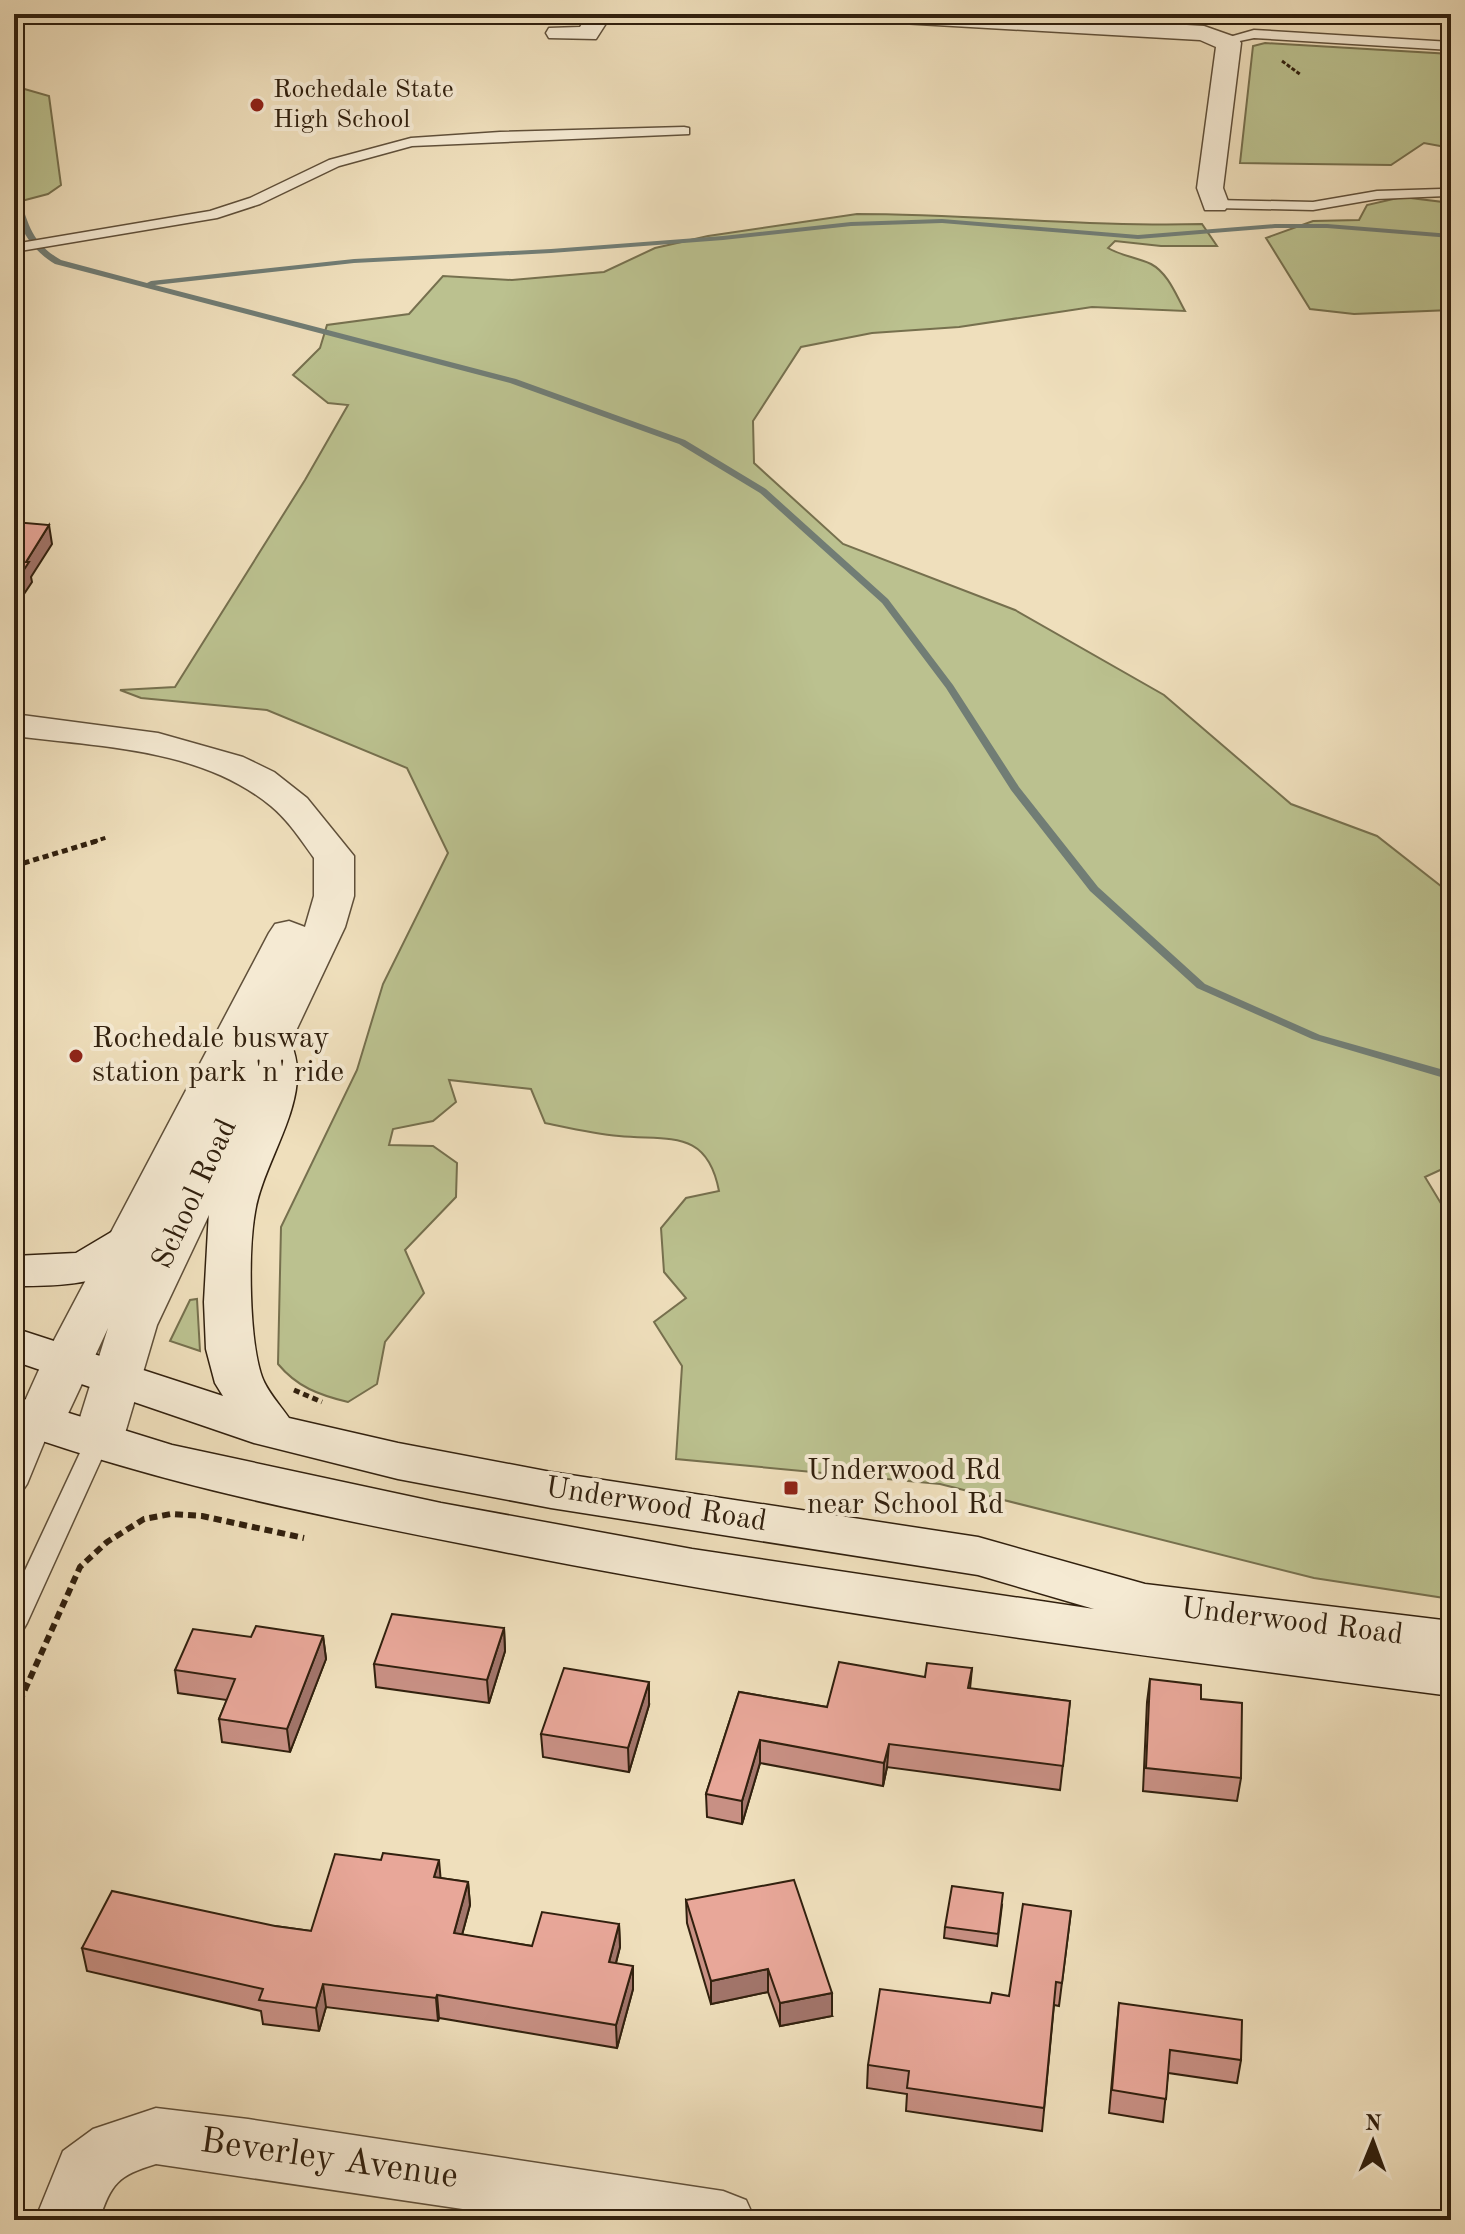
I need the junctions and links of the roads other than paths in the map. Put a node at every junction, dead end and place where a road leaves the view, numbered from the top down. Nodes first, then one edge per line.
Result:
1 (571, 14) edge
2 (600, 14) edge
3 (866, 14) edge
4 (1035, 19) edge
5 (1225, 40) junction
6 (1451, 46) edge
7 (684, 131) dead end
8 (1441, 193) dead end
9 (1215, 204) joint
10 (14, 248) edge
11 (14, 725) edge
12 (308, 825) junction
13 (269, 1040) junction
14 (129, 1242) junction
15 (14, 1271) edge
16 (14, 1344) edge
17 (66, 1363) junction
18 (115, 1379) junction
19 (27, 1418) edge
20 (272, 1431) junction
21 (98, 1440) junction
22 (14, 1484) edge
23 (14, 1623) edge
24 (1451, 1641) edge
25 (1451, 1675) edge
26 (76, 2196) edge
27 (723, 2220) edge

1 - 2 street
3 - 4 street
4 - 5 street
5 - 6 lane
5 - 9 street
7 - 10 lane
8 - 9 lane
11 - 12 street, School Road
12 - 13 street, School Road
12 - 14 street, School Road
13 - 18 street, School Road
13 - 20 street
14 - 15 street
14 - 17 street, School Road
16 - 17 street, Underwood Road
17 - 18 street, Underwood Road
17 - 19 street, School Road
18 - 20 street, Underwood Road
18 - 21 street, School Road
19 - 21 street, Underwood Road
19 - 22 lane
20 - 24 street, Underwood Road
21 - 23 lane
21 - 25 street, Underwood Road
26 - 27 street, Beverley Avenue

